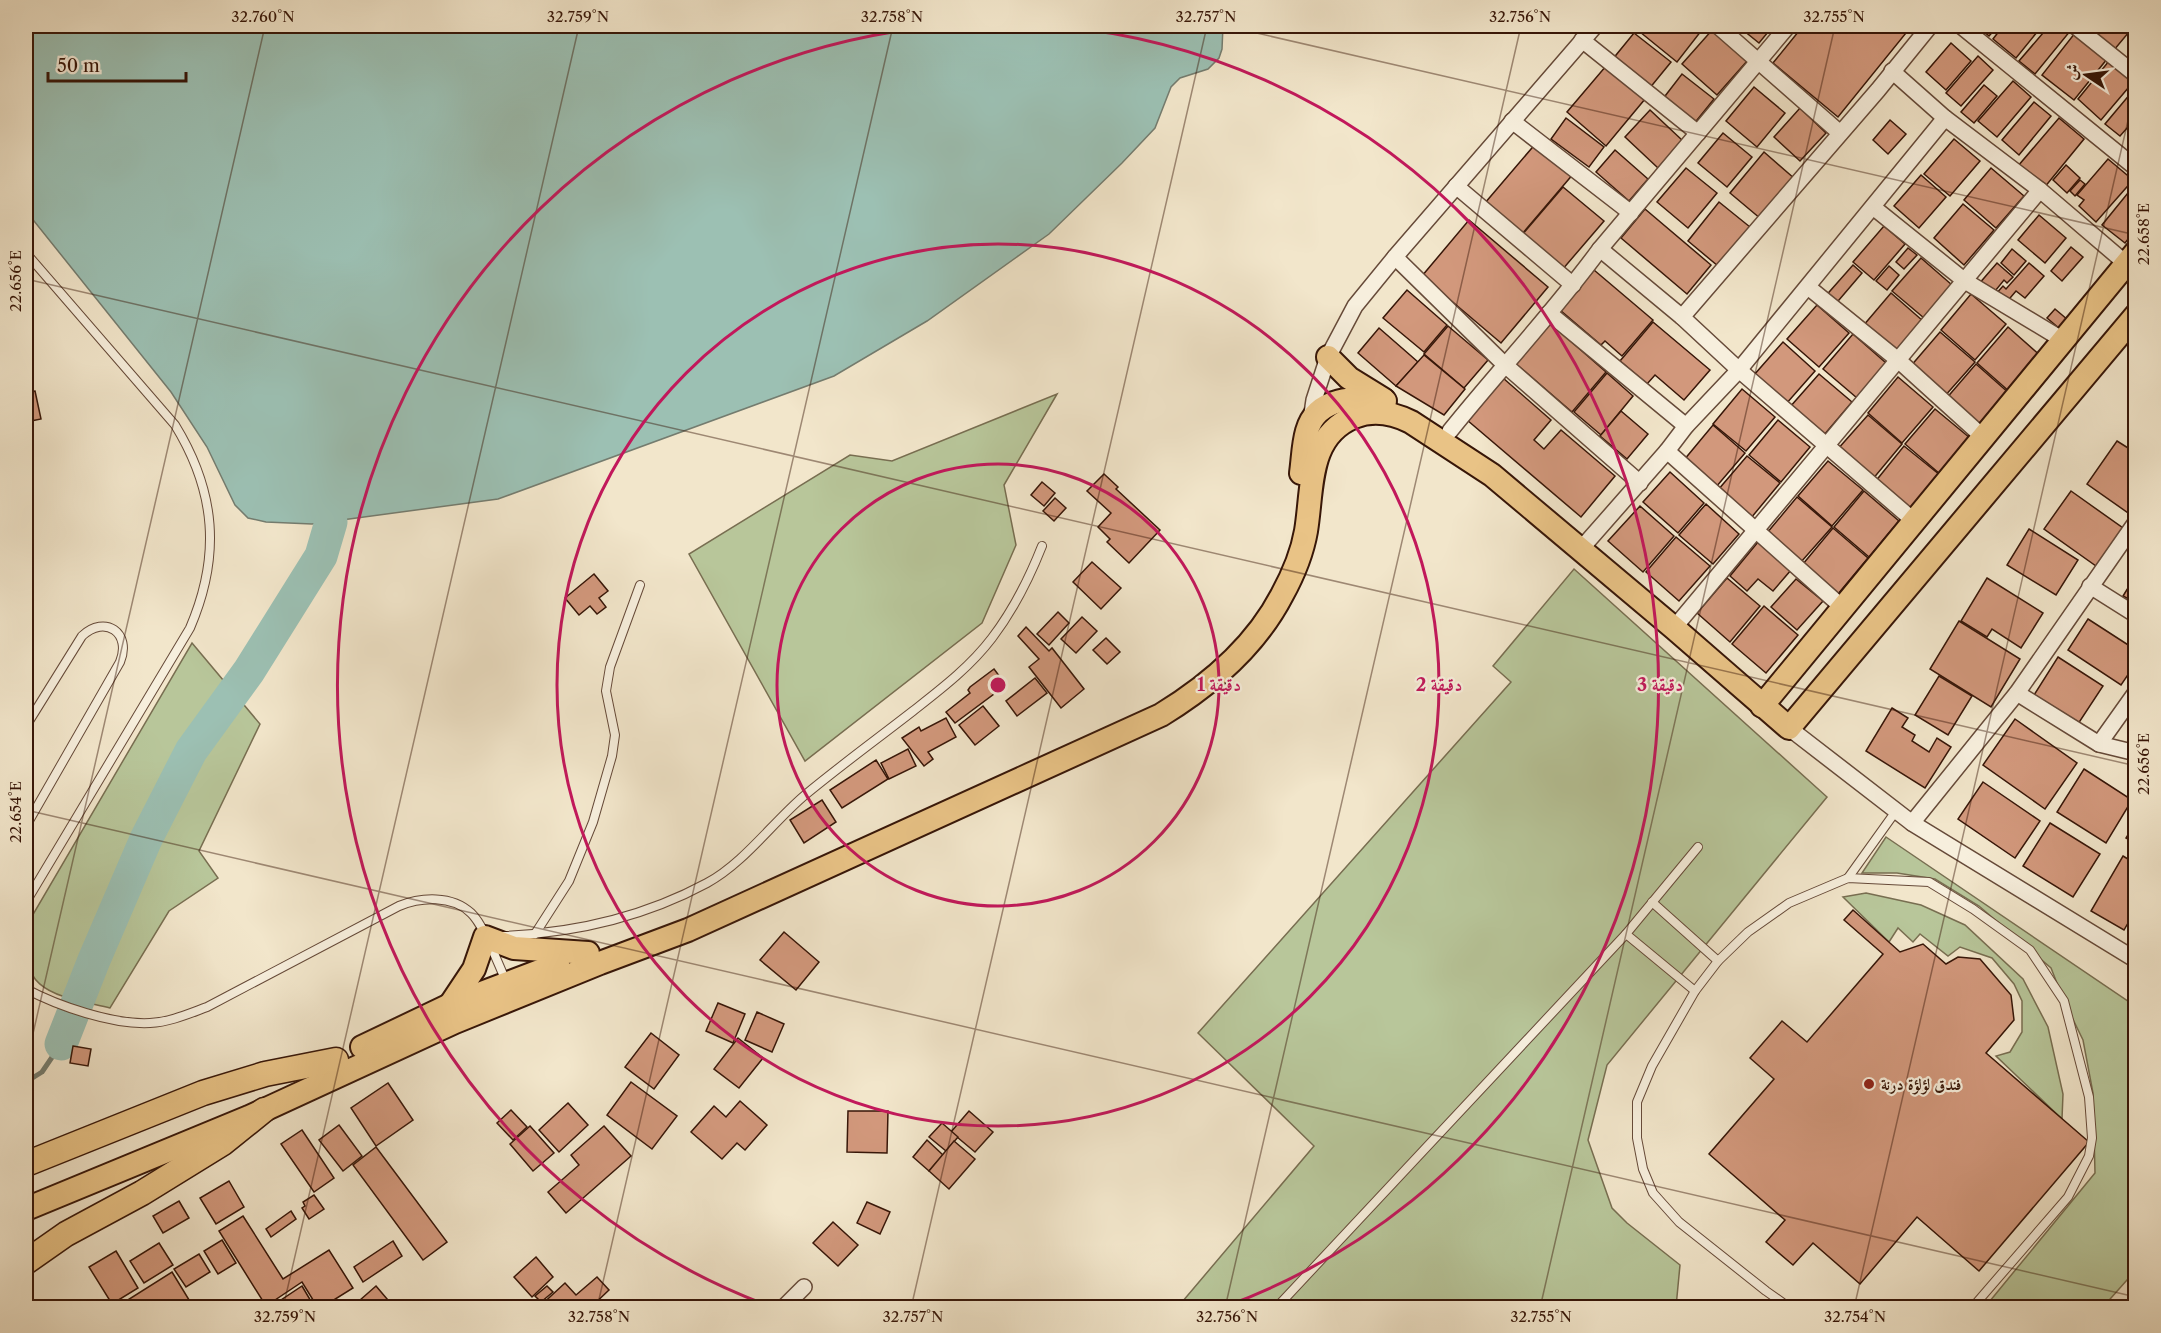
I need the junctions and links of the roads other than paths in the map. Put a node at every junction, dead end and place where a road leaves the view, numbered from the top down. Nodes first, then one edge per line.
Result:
1 (1595, 26) edge
2 (1718, 26) edge
3 (1788, 26) edge
4 (1961, 26) edge
5 (2075, 26) edge
6 (1923, 28) edge
7 (1582, 40) junction
8 (1758, 59) junction
9 (1892, 72) junction
10 (2136, 75) edge
11 (1946, 118) junction
12 (1512, 121) junction
13 (1698, 133) junction
14 (1840, 133) junction
15 (2136, 168) edge
16 (1456, 186) junction
17 (2040, 190) junction
18 (1873, 207) junction
19 (1631, 213) junction
20 (1600, 249) junction
21 (26, 253) edge
22 (1395, 257) junction
23 (2132, 262) edge
24 (1965, 281) junction
25 (1573, 285) junction
26 (1808, 287) junction
27 (1549, 313) junction
28 (2136, 315) edge
29 (1682, 317) junction
30 (2063, 340) junction
31 (1328, 357) junction
32 (1898, 360) junction
33 (1504, 364) junction
34 (1739, 370) junction
35 (1387, 401) junction
36 (1686, 426) junction
37 (1450, 431) junction
38 (1983, 436) junction
39 (1312, 437) junction
40 (1827, 448) junction
41 (1667, 451) junction
42 (1492, 475) junction
43 (1640, 483) junction
44 (1913, 520) junction
45 (2136, 522) edge
46 (1757, 531) junction
47 (1042, 546) dead end
48 (1580, 550) junction
49 (640, 585) dead end
50 (2090, 586) junction
51 (1842, 607) junction
52 (2136, 615) edge
53 (1674, 628) junction
54 (2136, 692) edge
55 (2017, 693) junction
56 (1762, 706) junction
57 (26, 726) edge
58 (1789, 728) junction
59 (2099, 744) junction
60 (2136, 753) edge
61 (1896, 811) junction
62 (1912, 824) junction
63 (26, 826) edge
64 (1698, 847) dead end
65 (1848, 878) junction
66 (26, 902) edge
67 (1652, 902) junction
68 (535, 934) junction
69 (1626, 934) junction
70 (485, 937) junction
71 (588, 953) junction
72 (2136, 960) edge
73 (1718, 961) junction
74 (507, 982) junction
75 (26, 989) edge
76 (1695, 991) junction
77 (450, 1005) junction
78 (336, 1060) junction
79 (264, 1110) junction
80 (26, 1164) edge
81 (26, 1194) edge
82 (26, 1209) edge
83 (26, 1262) edge
84 (804, 1287) dead end
85 (783, 1308) edge
86 (1276, 1308) edge
87 (1790, 1308) edge
88 (1972, 1308) edge

1 - 7 street
2 - 8 street
3 - 8 street
4 - 15 street
5 - 10 street
6 - 9 street
7 - 12 street
7 - 13 street
8 - 13 street
8 - 14 street
9 - 11 street
9 - 14 street
11 - 17 street
11 - 18 street
12 - 16 street
12 - 19 street
13 - 19 street
14 - 29 street
16 - 22 street
16 - 25 street
17 - 23 street
17 - 24 street
18 - 24 street
18 - 26 street
19 - 20 street
20 - 25 street
20 - 29 street
21 - 66 lane
22 - 31 street
22 - 33 street
23 - 30 main road
24 - 30 street
24 - 32 street
25 - 27 street
26 - 32 street
26 - 34 street
27 - 33 street
27 - 36 street
28 - 58 main road
29 - 34 street
30 - 38 main road
31 - 35 main road
31 - 39 street
32 - 38 street
32 - 40 street
33 - 37 street
33 - 43 street
34 - 36 street
34 - 40 street
35 - 37 main road
35 - 39 main road
36 - 41 street
37 - 42 main road
38 - 44 main road
39 - 42 main road
39 - 71 main road
39 - 79 main road
40 - 44 street
40 - 46 street
41 - 43 street
41 - 46 street
42 - 48 main road
43 - 48 street
44 - 51 main road
45 - 50 street
46 - 51 street
46 - 53 street
47 - 68 lane
48 - 53 main road
49 - 68 lane
50 - 52 street
50 - 55 street
51 - 56 main road
53 - 56 main road
54 - 59 street
55 - 59 street
55 - 62 street
56 - 58 main road
57 - 63 lane
58 - 61 street
59 - 60 street
61 - 62 street
61 - 65 lane
62 - 72 street
64 - 67 lane
65 - 73 lane
65 - 88 lane
67 - 69 lane
67 - 73 lane
68 - 70 lane
69 - 76 lane
69 - 86 lane
70 - 71 main road
70 - 74 lane
70 - 75 lane
70 - 77 main road
71 - 74 main road
73 - 76 lane
74 - 77 main road
76 - 87 lane
77 - 78 main road
78 - 80 highway
78 - 81 main road
79 - 82 main road
79 - 83 highway
84 - 85 street

